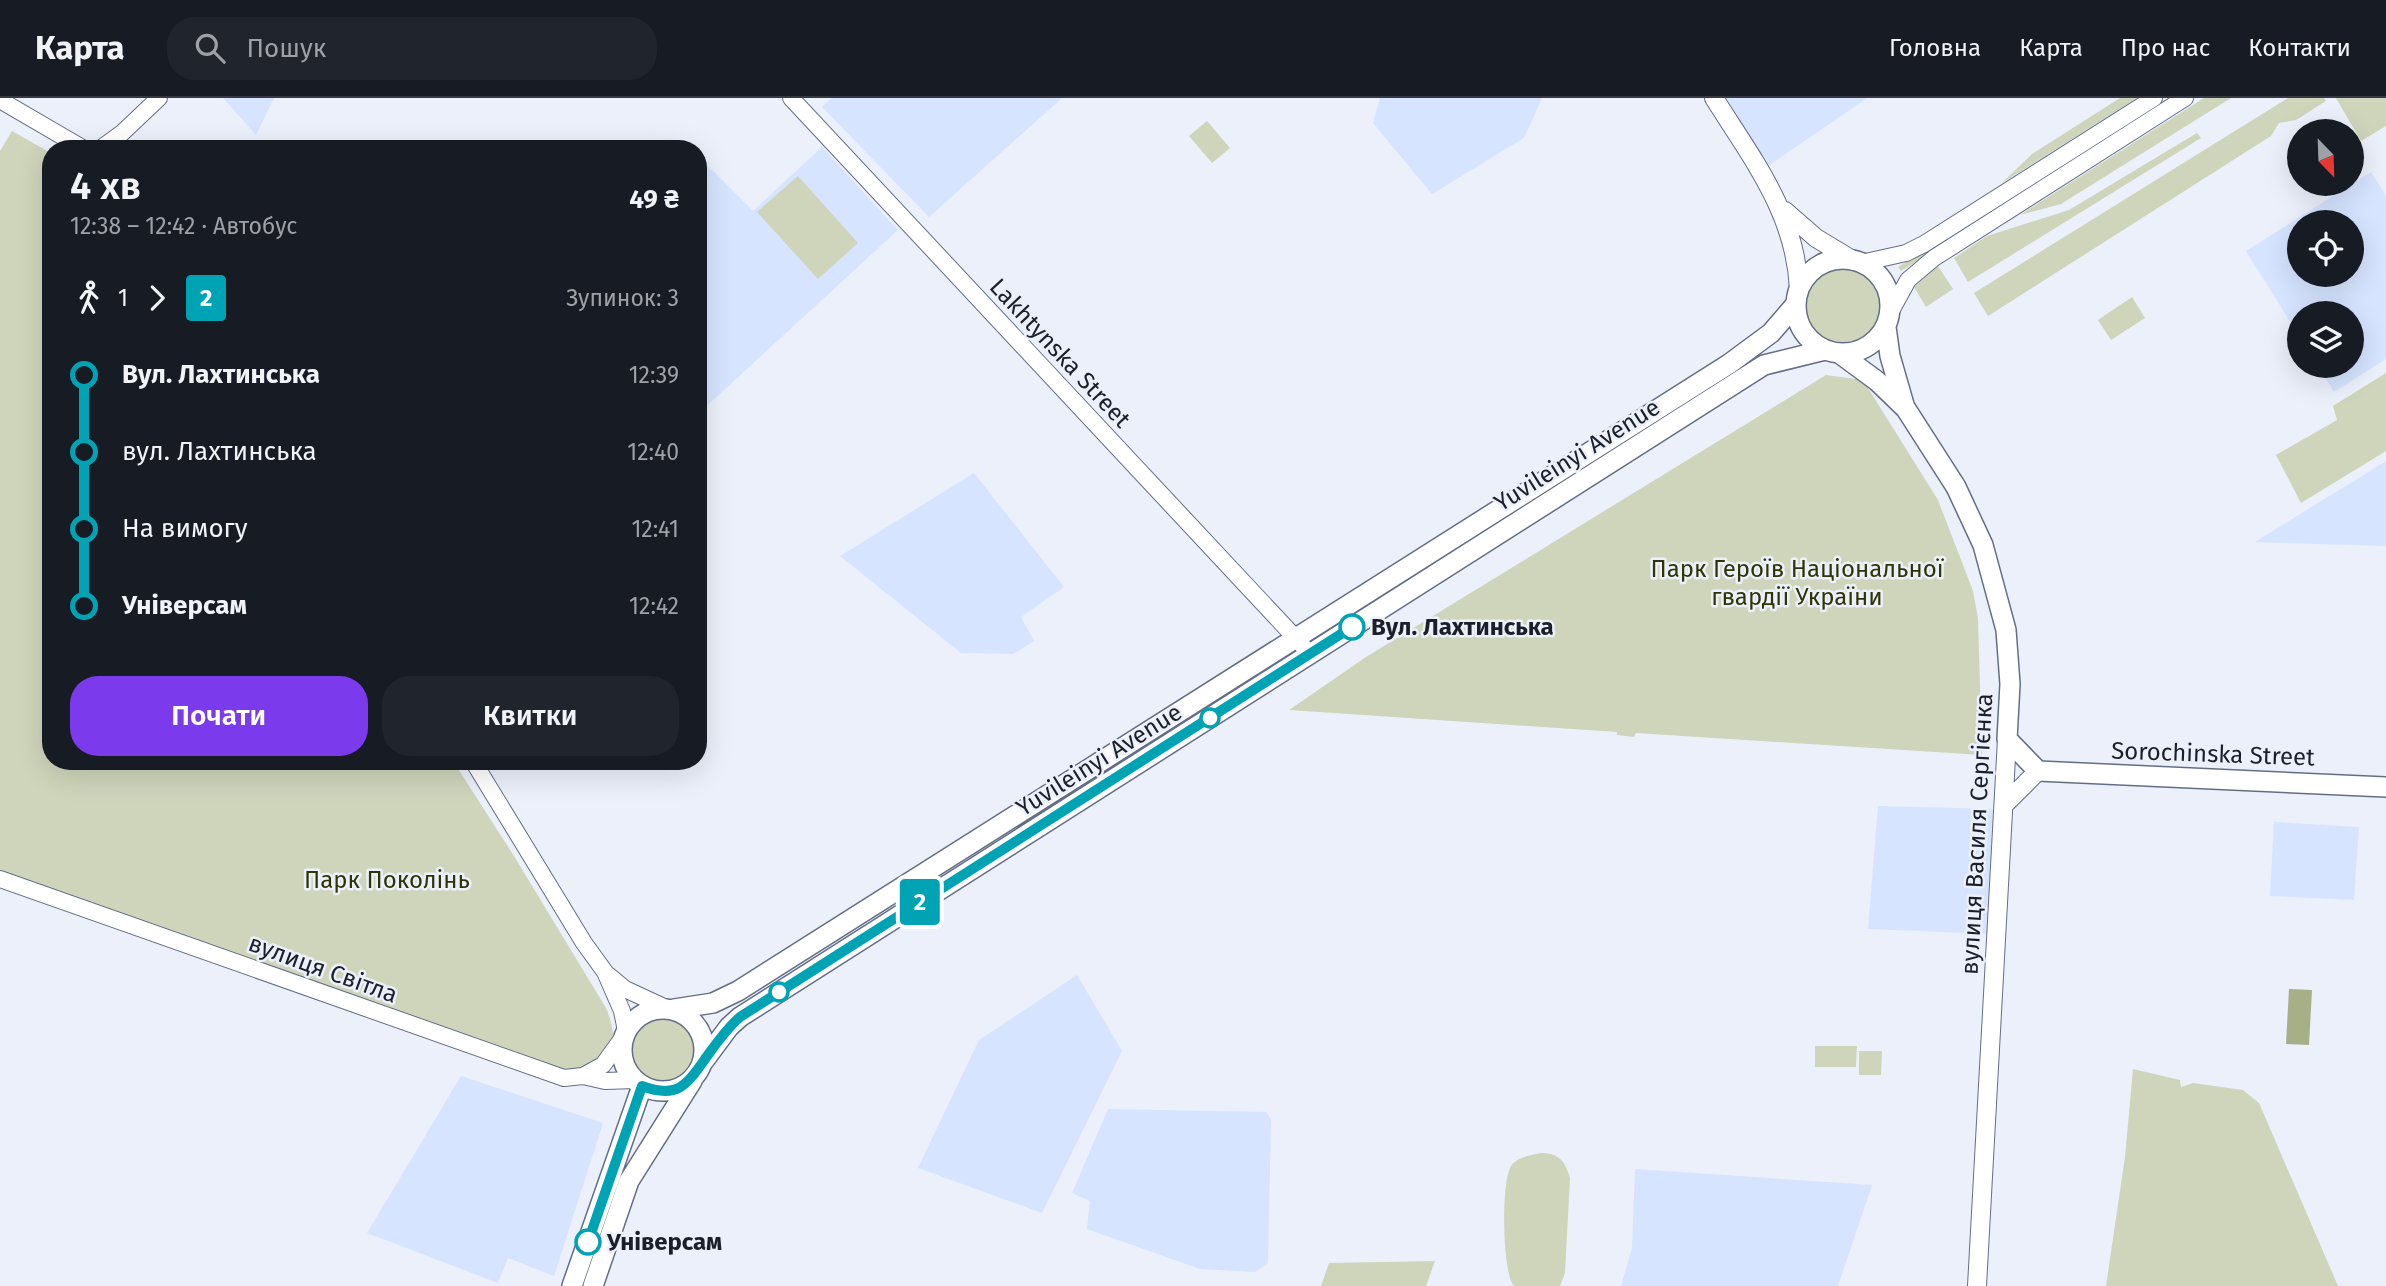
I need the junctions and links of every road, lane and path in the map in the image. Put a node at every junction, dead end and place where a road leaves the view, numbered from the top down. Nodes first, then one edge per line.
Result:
1 (159, 98) edge
2 (791, 98) edge
3 (1714, 98) edge
4 (2154, 98) edge
5 (2185, 98) edge
6 (0, 100) edge
7 (69, 140) edge
8 (112, 140) edge
9 (1780, 206) junction
10 (1858, 262) junction
11 (1798, 297) junction
12 (1888, 320) junction
13 (1832, 352) junction
14 (1906, 409) junction
15 (1296, 638) junction
16 (1311, 654) junction
17 (2007, 739) junction
18 (478, 770) edge
19 (2038, 771) junction
20 (2386, 787) edge
21 (2005, 804) junction
22 (0, 879) edge
23 (604, 972) junction
24 (670, 1009) junction
25 (625, 1033) junction
26 (699, 1070) junction
27 (583, 1076) junction
28 (638, 1083) junction
29 (572, 1286) edge
30 (593, 1286) edge
31 (1977, 1286) edge

1 - 8 street
2 - 15 street, Lakhtynska Street
3 - 9 main road
4 - 10 street
5 - 12 street
6 - 7 street
9 - 10 main road
9 - 11 main road
10 - 11 main road
10 - 12 main road
11 - 13 main road
11 - 15 main road, Yuvileinyi Avenue
12 - 13 main road
12 - 14 main road, вулиця Василя Сергієнка
13 - 14 main road, вулиця Василя Сергієнка
13 - 16 main road, Yuvileinyi Avenue
14 - 17 main road, вулиця Василя Сергієнка
15 - 16 street, Lakhtynska Street
15 - 24 main road, Yuvileinyi Avenue
16 - 26 main road, Yuvileinyi Avenue
17 - 19 main road
17 - 21 main road, вулиця Василя Сергієнка
18 - 23 street
19 - 20 main road, Sorochinska Street
19 - 21 main road
21 - 31 main road, вулиця Василя Сергієнка
22 - 27 street, вулиця Світла
23 - 24 street
23 - 25 street
24 - 25 main road
24 - 26 main road
25 - 27 street
25 - 28 main road
26 - 28 main road
26 - 30 main road, Yuvileinyi Avenue
27 - 28 street, вулиця Світла
28 - 29 main road

